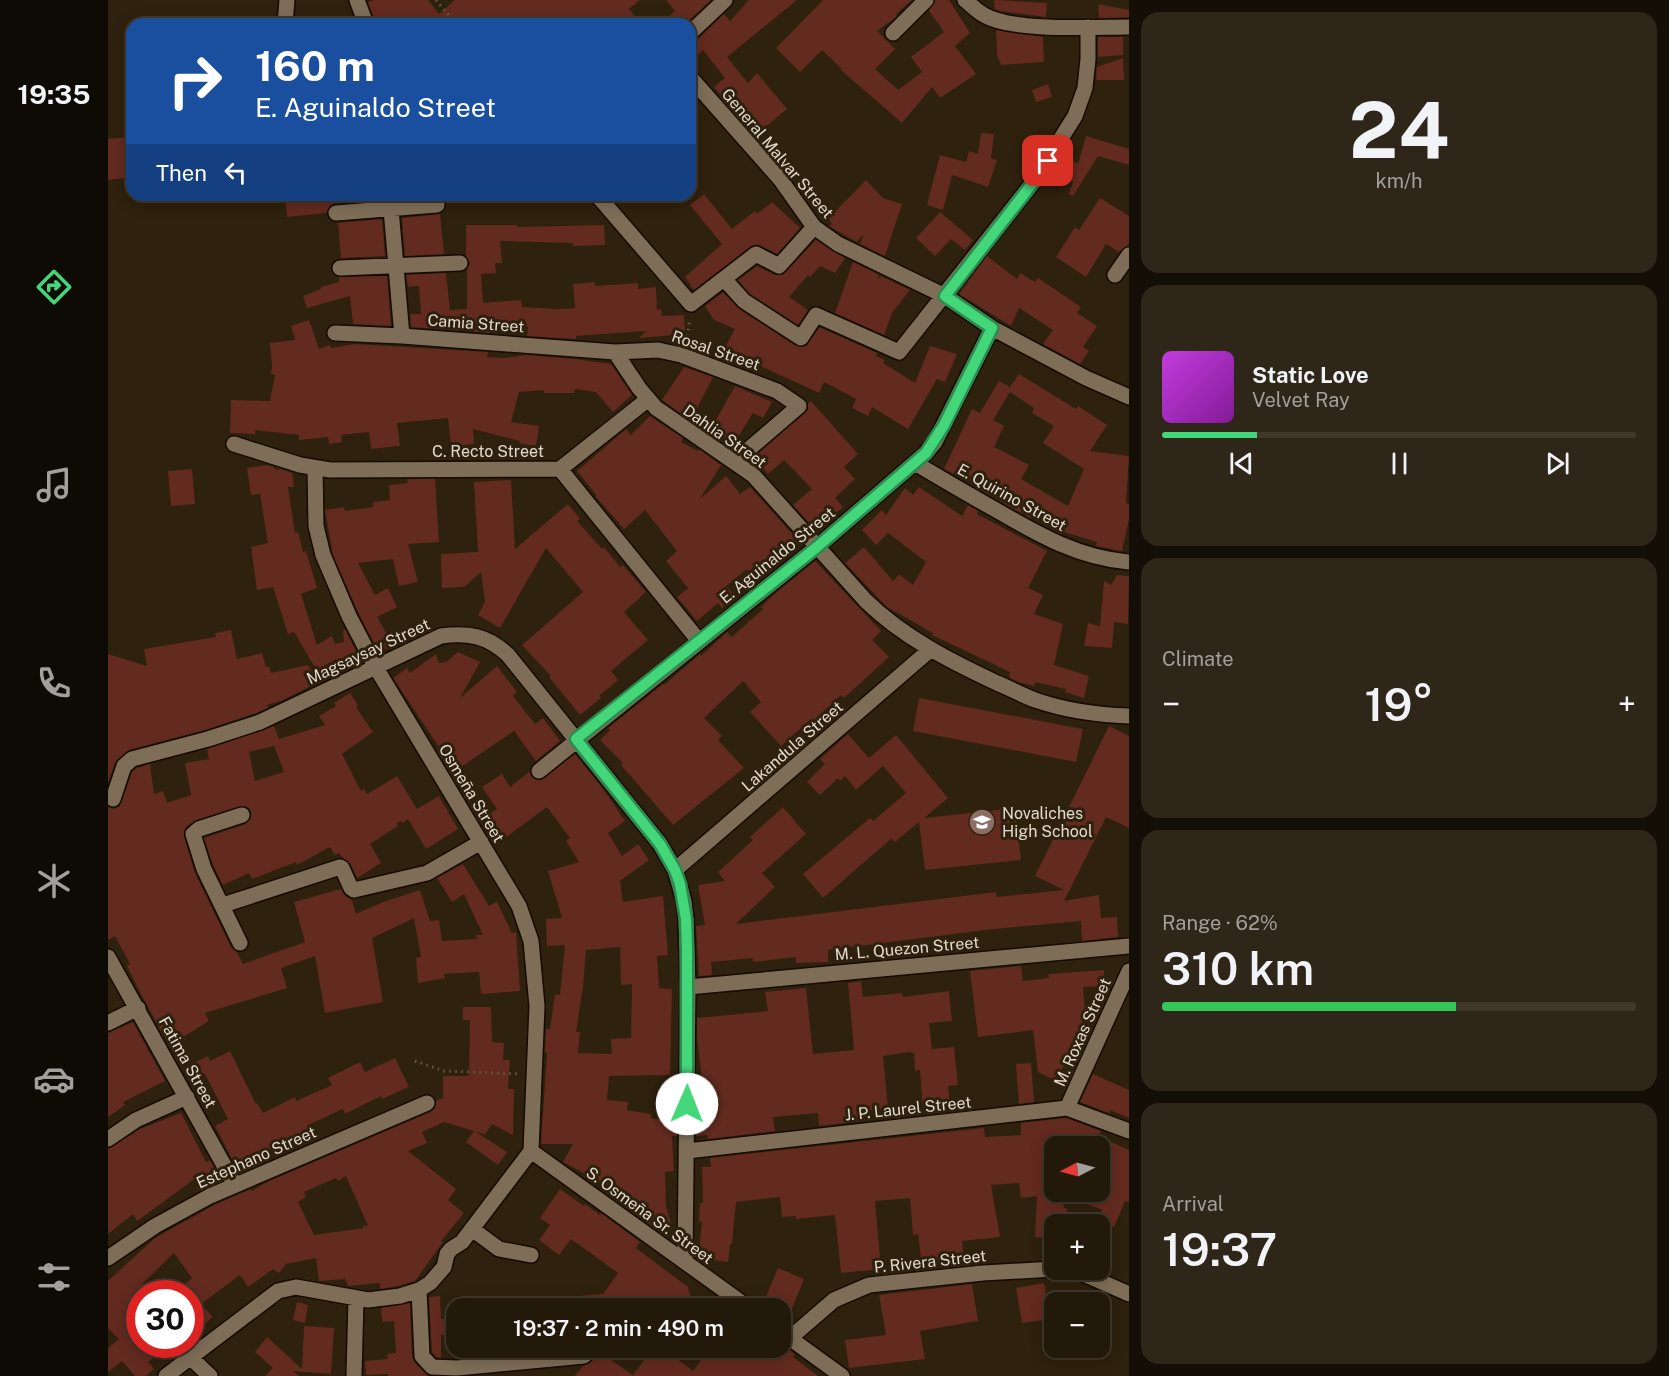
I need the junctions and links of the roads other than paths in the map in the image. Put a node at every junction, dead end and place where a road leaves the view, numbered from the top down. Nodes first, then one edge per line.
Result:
1 (287, 0) edge
2 (357, 0) edge
3 (725, 0) edge
4 (926, 0) edge
5 (965, 0) edge
6 (286, 18) edge
7 (364, 18) edge
8 (696, 27) edge
9 (1088, 27) junction
10 (1129, 27) edge
11 (893, 33) dead end
12 (696, 84) edge
13 (602, 201) edge
14 (437, 205) dead end
15 (391, 209) junction
16 (336, 213) dead end
17 (814, 227) junction
18 (1129, 255) edge
19 (460, 263) dead end
20 (395, 265) junction
21 (340, 268) dead end
22 (1115, 275) dead end
23 (724, 279) junction
24 (945, 296) junction
25 (992, 328) junction
26 (335, 333) dead end
27 (402, 336) junction
28 (615, 352) junction
29 (1129, 397) edge
30 (647, 400) junction
31 (234, 444) dead end
32 (735, 461) junction
33 (915, 463) junction
34 (315, 468) junction
35 (560, 469) junction
36 (817, 547) junction
37 (1129, 562) edge
38 (699, 641) junction
39 (931, 649) junction
40 (375, 666) junction
41 (1129, 716) edge
42 (576, 739) junction
43 (539, 771) dead end
44 (113, 800) dead end
45 (242, 814) dead end
46 (481, 842) junction
47 (675, 870) junction
48 (222, 905) junction
49 (240, 943) dead end
50 (1129, 946) edge
51 (108, 957) edge
52 (1129, 970) edge
53 (688, 987) junction
54 (138, 1008) junction
55 (108, 1023) edge
56 (187, 1097) junction
57 (427, 1103) dead end
58 (1067, 1108) junction
59 (1129, 1131) edge
60 (108, 1139) edge
61 (531, 1151) junction
62 (687, 1151) junction
63 (235, 1185) junction
64 (472, 1229) junction
65 (531, 1255) dead end
66 (108, 1258) edge
67 (685, 1261) junction
68 (1044, 1270) edge
69 (1097, 1280) edge
70 (419, 1290) junction
71 (1129, 1294) edge
72 (735, 1298) edge
73 (356, 1299) junction
74 (791, 1330) edge
75 (791, 1338) edge
76 (204, 1346) edge
77 (189, 1358) edge
78 (191, 1358) edge
79 (563, 1358) edge
80 (166, 1376) edge
81 (210, 1376) edge
82 (354, 1376) edge
83 (842, 1376) edge

1 - 6 street
2 - 7 street
3 - 8 street
4 - 11 street
5 - 9 street
9 - 10 street
9 - 24 street
12 - 17 street, General Malvar Street
13 - 23 street
14 - 15 street
15 - 16 street
15 - 20 street
17 - 23 street
17 - 24 street, General Malvar Street
18 - 22 street
19 - 20 street
20 - 21 street
20 - 27 street
23 - 24 street
24 - 25 street, General Malvar Street
25 - 29 street, General Malvar Street
25 - 33 street, E. Aguinaldo Street
26 - 27 street, Camia Street
27 - 28 street, Camia Street
28 - 30 street, Dahlia Street
28 - 32 street, Rosal Street
30 - 32 street, Dahlia Street
30 - 35 street
31 - 34 street, C. Recto Street
32 - 36 street, Dahlia Street
33 - 36 street, E. Aguinaldo Street
33 - 37 street, E. Quirino Street
34 - 35 street, C. Recto Street
34 - 40 street, Osmeña Street
35 - 38 street, C. Recto Street
36 - 38 street, E. Aguinaldo Street
36 - 39 street, Dahlia Street
38 - 42 street, E. Aguinaldo Street
39 - 41 street, Dahlia Street
39 - 47 street, Lakandula Street
40 - 42 street, Magsaysay Street
40 - 44 street, Magsaysay Street
40 - 46 street, Osmeña Street
42 - 43 street, E. Aguinaldo Street
42 - 47 street, Magsaysay Street
45 - 48 street
46 - 48 street
46 - 61 street, Osmeña Street
47 - 53 street, Magsaysay Street
48 - 49 street
50 - 53 street, M. L. Quezon Street
51 - 54 street, Fatima Street
52 - 58 street, M. Roxas Street
53 - 62 street, Magsaysay Street
54 - 55 street
54 - 56 street, Fatima Street
56 - 60 street
56 - 63 street, Fatima Street
57 - 63 street, Estephano Street
58 - 59 street, J. P. Laurel Street
58 - 62 street, J. P. Laurel Street
61 - 64 street
61 - 67 street, S. Osmeña Sr. Street
62 - 67 street, Magsaysay Street
63 - 66 street, Estephano Street
64 - 65 street
64 - 70 street
67 - 72 street, S. Osmeña Sr. Street
68 - 74 street, P. Rivera Street
69 - 71 street
70 - 73 street
70 - 79 street
73 - 76 street
73 - 82 street
75 - 83 street
77 - 80 street
78 - 81 street

